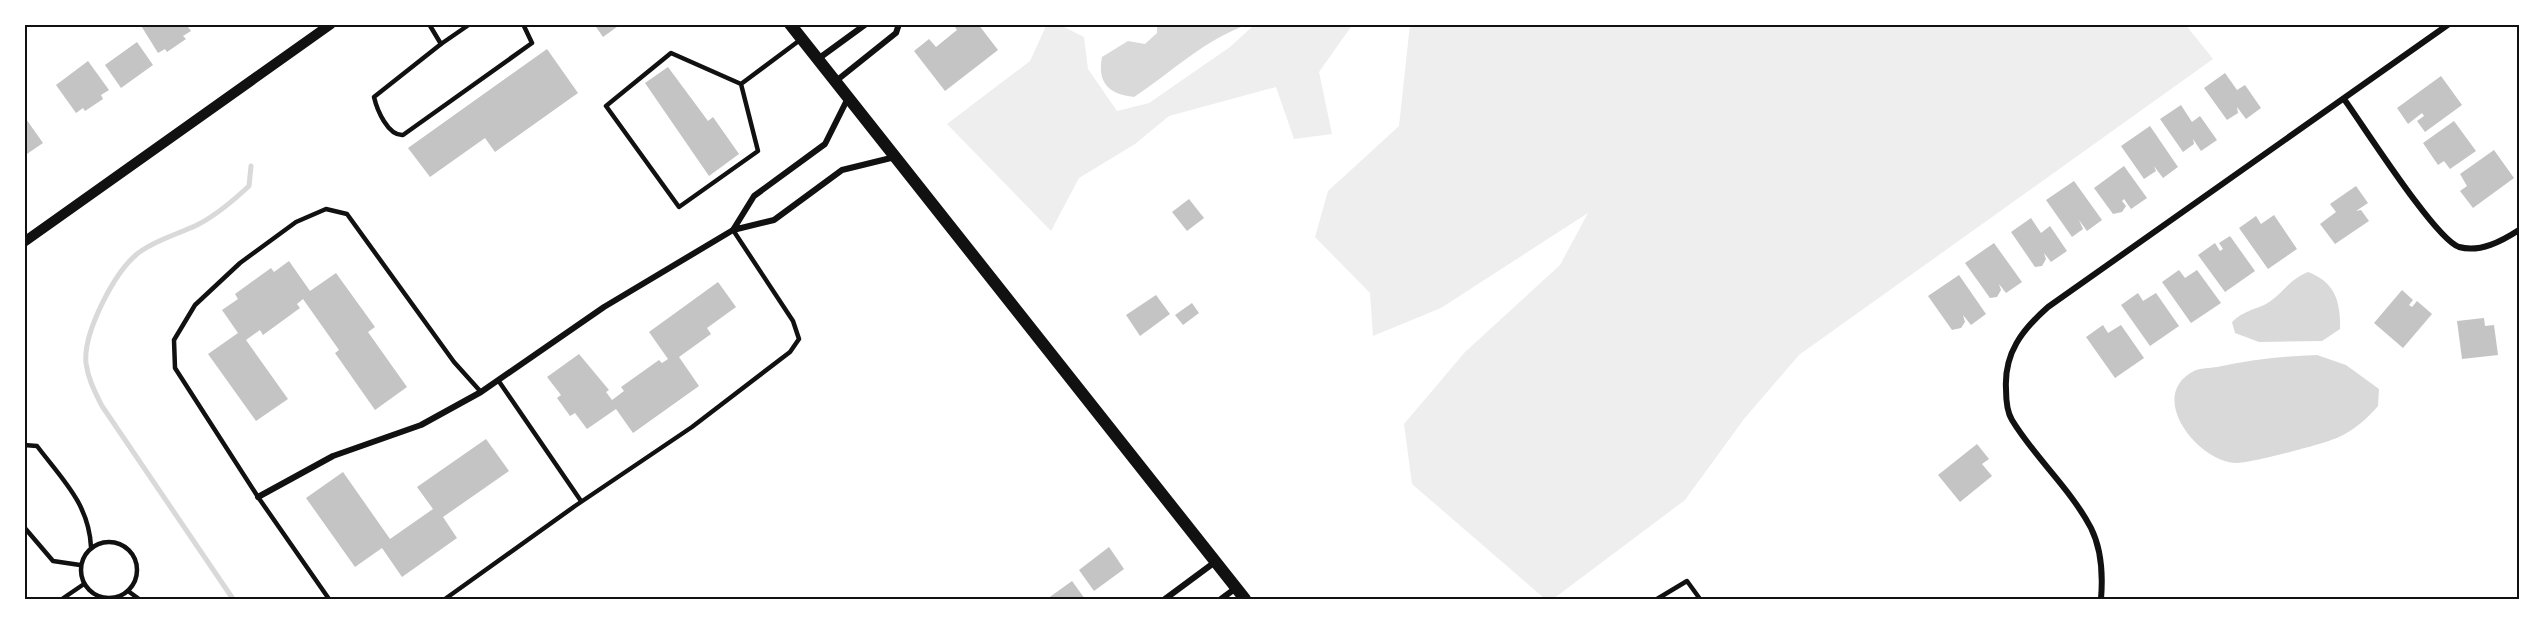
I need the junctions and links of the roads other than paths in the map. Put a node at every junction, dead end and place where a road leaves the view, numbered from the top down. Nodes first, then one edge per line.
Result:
1 (331, 24) edge
2 (429, 24) edge
3 (470, 24) edge
4 (523, 24) edge
5 (790, 24) edge
6 (866, 24) edge
7 (899, 24) edge
8 (2449, 24) edge
9 (802, 39) junction
10 (441, 44) junction
11 (818, 59) junction
12 (836, 81) junction
13 (741, 84) junction
14 (848, 97) junction
15 (2344, 99) junction
16 (895, 157) junction
17 (733, 230) junction
18 (2519, 230) edge
19 (24, 242) edge
20 (498, 380) junction
21 (481, 392) junction
22 (24, 446) edge
23 (258, 497) junction
24 (581, 501) junction
25 (24, 527) edge
26 (91, 547) junction
27 (1216, 562) junction
28 (80, 565) junction
29 (84, 584) junction
30 (1236, 588) junction
31 (128, 591) junction
32 (102, 598) edge
33 (62, 599) edge
34 (139, 599) edge
35 (329, 599) edge
36 (445, 599) edge
37 (1165, 599) edge
38 (1221, 599) edge
39 (1245, 599) edge
40 (1657, 599) edge
41 (1700, 599) edge
42 (2100, 599) edge

1 - 19 street
2 - 10 lane
3 - 10 lane
4 - 10 lane
5 - 9 main road
6 - 11 street
7 - 12 street
8 - 15 street
9 - 11 main road
9 - 13 lane
11 - 12 main road
12 - 14 main road
13 - 13 lane
14 - 16 main road
14 - 17 street
15 - 18 street
15 - 42 street
16 - 17 street
16 - 27 main road
17 - 20 street
17 - 24 lane
20 - 21 street
20 - 24 lane
21 - 23 street
21 - 23 lane
22 - 26 lane
23 - 35 lane
24 - 36 lane
25 - 28 lane
26 - 28 lane
26 - 31 lane
27 - 30 main road
27 - 37 street
28 - 29 lane
29 - 32 lane
29 - 33 lane
30 - 38 street
30 - 39 main road
31 - 32 lane
31 - 34 lane
40 - 41 lane

